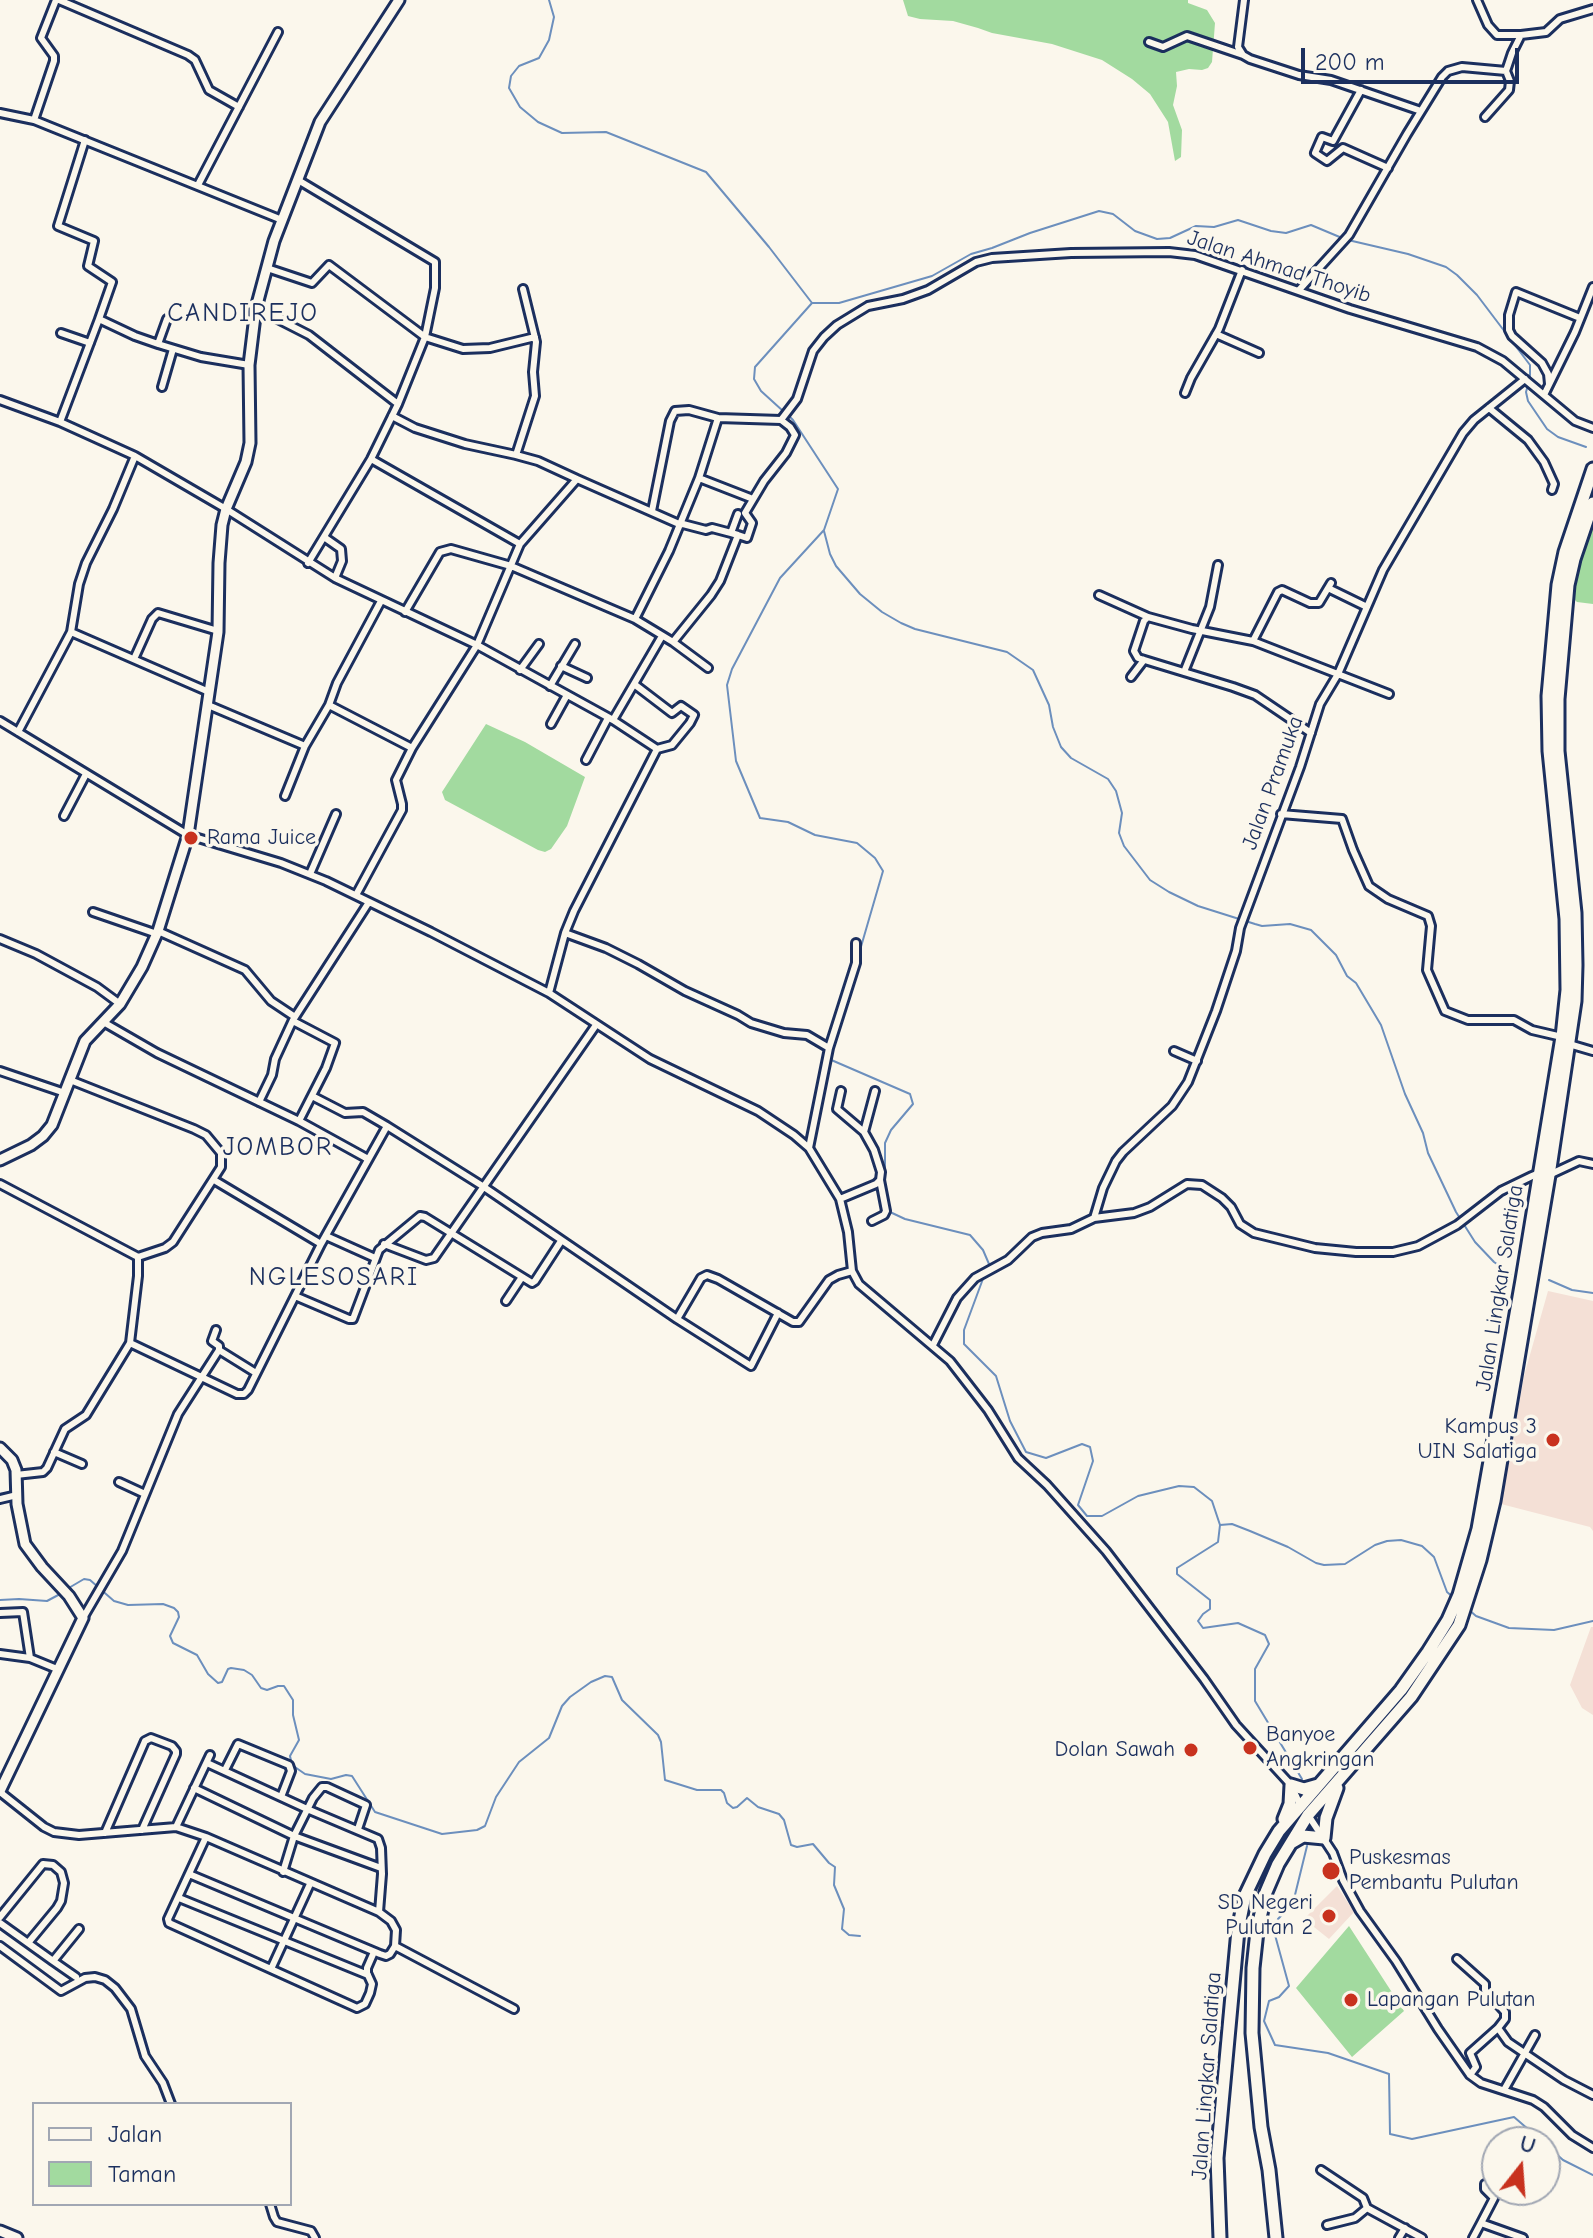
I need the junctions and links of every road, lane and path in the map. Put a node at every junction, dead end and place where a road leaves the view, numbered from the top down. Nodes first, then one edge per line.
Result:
1 (58, 0) edge
2 (399, 0) edge
3 (1244, 0) edge
4 (1477, 0) edge
5 (1593, 9) edge
6 (278, 32) dead end
7 (1521, 35) junction
8 (1149, 42) dead end
9 (1243, 55) junction
10 (1506, 71) junction
11 (1361, 90) junction
12 (239, 107) junction
13 (1421, 111) junction
14 (0, 113) edge
15 (1485, 117) dead end
16 (34, 120) junction
17 (85, 140) junction
18 (1333, 141) junction
19 (1343, 148) junction
20 (1388, 168) junction
21 (298, 180) junction
22 (198, 185) junction
23 (282, 220) junction
24 (267, 268) junction
25 (1242, 270) junction
26 (1593, 287) edge
27 (523, 289) dead end
28 (1299, 290) junction
29 (256, 308) junction
30 (1580, 318) junction
31 (99, 319) junction
32 (167, 319) dead end
33 (61, 333) dead end
34 (1216, 334) junction
35 (425, 337) junction
36 (535, 337) junction
37 (90, 343) junction
38 (158, 344) junction
39 (173, 349) junction
40 (1259, 353) dead end
41 (249, 365) junction
42 (1528, 381) junction
43 (1549, 384) junction
44 (162, 387) dead end
45 (1185, 393) dead end
46 (1544, 395) junction
47 (0, 400) edge
48 (398, 404) junction
49 (1489, 408) junction
50 (392, 416) junction
51 (718, 418) junction
52 (783, 418) junction
53 (60, 422) junction
54 (1593, 428) edge
55 (516, 455) junction
56 (135, 456) junction
57 (371, 459) junction
58 (1593, 469) edge
59 (699, 478) junction
60 (577, 479) junction
61 (1552, 490) dead end
62 (753, 499) junction
63 (1593, 503) edge
64 (226, 509) junction
65 (652, 511) junction
66 (738, 514) dead end
67 (679, 524) junction
68 (1579, 526) junction
69 (734, 534) junction
70 (324, 537) junction
71 (520, 544) junction
72 (308, 563) junction
73 (1218, 565) dead end
74 (511, 566) junction
75 (335, 578) junction
76 (1099, 595) dead end
77 (381, 601) junction
78 (1367, 607) junction
79 (405, 612) junction
80 (1148, 617) junction
81 (635, 619) junction
82 (218, 631) junction
83 (1202, 631) junction
84 (71, 632) junction
85 (662, 636) junction
86 (1253, 641) junction
87 (673, 642) junction
88 (539, 644) dead end
89 (575, 644) dead end
90 (477, 645) junction
91 (134, 659) junction
92 (1144, 660) junction
93 (561, 666) junction
94 (708, 668) dead end
95 (520, 670) junction
96 (1184, 672) junction
97 (1338, 674) junction
98 (1131, 677) dead end
99 (587, 678) dead end
100 (634, 684) junction
101 (550, 686) junction
102 (209, 692) junction
103 (1389, 694) dead end
104 (567, 695) junction
105 (208, 705) junction
106 (329, 705) junction
107 (610, 719) junction
108 (0, 721) edge
109 (551, 724) dead end
110 (18, 732) junction
111 (1311, 733) junction
112 (305, 746) junction
113 (412, 748) junction
114 (657, 749) junction
115 (586, 760) dead end
116 (86, 774) junction
117 (285, 796) dead end
118 (336, 814) dead end
119 (1281, 814) junction
120 (64, 816) dead end
121 (188, 835) junction
122 (310, 874) junction
123 (356, 895) junction
124 (369, 902) junction
125 (93, 912) dead end
126 (157, 932) junction
127 (565, 933) junction
128 (0, 939) edge
129 (856, 943) dead end
130 (549, 993) junction
131 (120, 1004) junction
132 (294, 1019) junction
133 (105, 1023) junction
134 (596, 1025) junction
135 (1565, 1041) junction
136 (829, 1048) junction
137 (1174, 1051) dead end
138 (1593, 1051) edge
139 (1197, 1061) junction
140 (0, 1071) edge
141 (70, 1080) junction
142 (841, 1091) dead end
143 (875, 1091) dead end
144 (65, 1093) junction
145 (312, 1096) junction
146 (259, 1102) junction
147 (299, 1121) junction
148 (387, 1126) junction
149 (864, 1132) junction
150 (809, 1148) junction
151 (368, 1159) junction
152 (0, 1160) edge
153 (1593, 1164) edge
154 (1544, 1174) junction
155 (214, 1180) junction
156 (880, 1180) junction
157 (0, 1184) edge
158 (484, 1187) junction
159 (840, 1199) junction
160 (1094, 1218) junction
161 (872, 1221) dead end
162 (452, 1233) junction
163 (326, 1236) junction
164 (561, 1241) junction
165 (321, 1244) junction
166 (384, 1244) junction
167 (138, 1257) junction
168 (375, 1258) junction
169 (852, 1271) junction
170 (522, 1277) junction
171 (295, 1296) junction
172 (506, 1301) dead end
173 (778, 1313) junction
174 (677, 1319) junction
175 (216, 1330) dead end
176 (130, 1343) junction
177 (933, 1345) junction
178 (219, 1350) junction
179 (256, 1373) junction
180 (200, 1378) junction
181 (0, 1448) edge
182 (54, 1452) junction
183 (82, 1464) dead end
184 (16, 1475) junction
185 (119, 1482) dead end
186 (145, 1494) junction
187 (17, 1495) junction
188 (0, 1499) edge
189 (0, 1613) edge
190 (83, 1618) junction
191 (0, 1654) edge
192 (1434, 1655) junction
193 (30, 1658) junction
194 (57, 1669) junction
195 (225, 1770) junction
196 (1341, 1778) junction
197 (1291, 1785) junction
198 (1319, 1785) junction
199 (194, 1788) junction
200 (0, 1791) edge
201 (281, 1797) junction
202 (307, 1809) junction
203 (1304, 1811) junction
204 (176, 1827) junction
205 (358, 1829) junction
206 (142, 1830) junction
207 (1279, 1831) junction
208 (105, 1833) junction
209 (294, 1836) junction
210 (206, 1837) junction
211 (1324, 1838) junction
212 (1290, 1843) junction
213 (381, 1868) junction
214 (283, 1872) junction
215 (189, 1874) junction
216 (310, 1884) junction
217 (179, 1898) junction
218 (379, 1912) junction
219 (0, 1917) edge
220 (293, 1918) junction
221 (0, 1923) edge
222 (79, 1929) dead end
223 (284, 1941) junction
224 (28, 1943) junction
225 (0, 1946) edge
226 (395, 1946) junction
227 (374, 1952) junction
228 (1457, 1959) dead end
229 (53, 1961) junction
230 (271, 1969) junction
231 (368, 1975) junction
232 (76, 1977) dead end
233 (514, 2009) dead end
234 (1498, 2028) junction
235 (1535, 2035) dead end
236 (1525, 2053) junction
237 (1470, 2075) junction
238 (1504, 2090) junction
239 (1593, 2095) edge
240 (170, 2102) edge
241 (1593, 2148) edge
242 (1321, 2170) dead end
243 (271, 2206) edge
244 (1490, 2206) edge
245 (1367, 2208) junction
246 (1481, 2223) junction
247 (1327, 2225) dead end
248 (1405, 2228) junction
249 (0, 2231) edge
250 (17, 2238) edge
251 (315, 2238) edge
252 (1220, 2238) edge
253 (1276, 2238) edge
254 (1399, 2238) edge
255 (1422, 2238) edge
256 (1473, 2238) edge
257 (1523, 2238) edge

1 - 12 street
1 - 16 street
2 - 21 street
3 - 9 street
4 - 7 street
5 - 7 street
6 - 12 street
7 - 10 street
8 - 9 street
9 - 11 street
10 - 13 street
10 - 15 street
11 - 13 street
11 - 18 street
12 - 22 street
13 - 20 street
14 - 16 street
16 - 17 street
17 - 22 street
17 - 31 street
18 - 19 street
18 - 19 street
19 - 20 street
20 - 28 street
21 - 23 street
21 - 35 street
22 - 23 street
23 - 24 street
24 - 29 street
24 - 35 street
25 - 28 street, Jalan Ahmad Thoyib
25 - 34 street
25 - 52 street, Jalan Ahmad Thoyib
26 - 30 street
27 - 36 street
28 - 42 street, Jalan Ahmad Thoyib
29 - 41 street
29 - 48 street
30 - 43 street
30 - 43 street
31 - 37 street
31 - 38 street
32 - 38 street
33 - 37 street
34 - 40 street
34 - 45 street
35 - 36 street
35 - 48 street
36 - 55 street
37 - 53 street
38 - 39 street
39 - 41 street
39 - 44 street
41 - 64 street
42 - 46 street, Jalan Ahmad Thoyib
42 - 49 street, Jalan Pramuka
43 - 46 street
46 - 54 street, Jalan Ahmad Thoyib
47 - 53 street
48 - 50 street
49 - 61 street
49 - 78 street, Jalan Pramuka
50 - 55 street
50 - 57 street
51 - 52 street
51 - 59 street
51 - 65 street
52 - 62 street
53 - 56 street
55 - 60 street
56 - 64 street
56 - 84 street
57 - 70 street
57 - 71 street
58 - 68 highway, Jalan Lingkar Salatiga
59 - 62 street
59 - 67 street
60 - 65 street
60 - 71 street
62 - 69 street
63 - 68 highway, Jalan Lingkar Salatiga
64 - 72 street
64 - 82 street
65 - 67 street
66 - 69 street
67 - 69 street
67 - 81 street
68 - 135 highway, Jalan Lingkar Salatiga
69 - 87 street
70 - 72 street
70 - 75 street
71 - 74 street
72 - 75 street
73 - 83 street
74 - 79 street
74 - 81 street
74 - 90 street
75 - 77 street
76 - 80 street
77 - 79 street
77 - 106 street
78 - 86 street
78 - 97 street, Jalan Pramuka
79 - 90 street
80 - 83 street
80 - 92 street
81 - 85 street
82 - 91 street
82 - 102 street
83 - 86 street
83 - 96 street
84 - 91 street
84 - 110 street
85 - 87 street
85 - 100 street
86 - 97 street
87 - 94 street
88 - 95 street
89 - 93 street
90 - 95 street
90 - 113 street
91 - 102 street
92 - 96 street
92 - 98 street
93 - 99 street
93 - 101 street
95 - 101 street
96 - 111 street
97 - 103 street
97 - 111 street, Jalan Pramuka
100 - 107 street
100 - 114 street
101 - 104 street
102 - 105 street
104 - 107 street
104 - 109 street
105 - 112 street
105 - 121 street
106 - 112 street
106 - 113 street
107 - 114 street
107 - 115 street
108 - 110 street
110 - 116 street
111 - 119 street, Jalan Pramuka
112 - 117 street
113 - 123 street
114 - 127 street
116 - 120 street
116 - 121 street
118 - 122 street
119 - 135 street
119 - 139 street, Jalan Pramuka
121 - 122 street
121 - 126 street
122 - 123 street
123 - 124 street
124 - 130 street
124 - 132 street
125 - 126 street
126 - 131 street
126 - 132 street
127 - 130 street
127 - 136 street
128 - 131 street
129 - 136 street
130 - 134 street
131 - 133 street
132 - 145 street
132 - 146 street
133 - 141 street
133 - 146 street
134 - 150 street
134 - 158 street
135 - 138 street
135 - 154 highway, Jalan Lingkar Salatiga
136 - 150 street
137 - 139 street
139 - 160 street, Jalan Pramuka
140 - 144 street
141 - 144 street
141 - 155 street
142 - 149 street
143 - 149 street
144 - 152 street
145 - 147 street
145 - 148 street
146 - 147 street
147 - 151 street
148 - 151 street
148 - 158 street
149 - 156 street
150 - 159 street
151 - 163 street
153 - 154 street
154 - 160 street
154 - 192 highway, Jalan Lingkar Salatiga
155 - 165 street
155 - 167 street
156 - 159 street
156 - 161 street
157 - 167 street
158 - 162 street
158 - 164 street
159 - 169 street
160 - 177 street
162 - 166 street
162 - 166 street
162 - 170 street
163 - 165 street
163 - 168 street
164 - 170 street
164 - 174 street
165 - 171 street
166 - 168 street
167 - 176 street
168 - 171 street
169 - 173 street
169 - 177 street
170 - 172 street
171 - 179 street
173 - 174 street
173 - 174 street
175 - 178 street
176 - 180 street
176 - 182 street
177 - 197 street
178 - 179 street
178 - 180 street
179 - 180 street
180 - 186 street
181 - 184 street
182 - 183 street
182 - 184 street
184 - 187 street
185 - 186 street
186 - 190 street
187 - 188 street
187 - 190 street
189 - 193 street
190 - 194 street
191 - 193 street
192 - 196 highway, Jalan Lingkar Salatiga
192 - 198 highway, Jalan Lingkar Salatiga
193 - 194 street
194 - 200 street
195 - 199 street
195 - 201 street
195 - 201 street
196 - 203 highway, Jalan Lingkar Salatiga
196 - 211 highway
197 - 198 highway
197 - 203 street
197 - 207 highway
198 - 203 highway, Jalan Lingkar Salatiga
199 - 204 street
199 - 209 street
200 - 208 street
201 - 202 street
202 - 205 street
202 - 205 street
202 - 209 street
203 - 207 highway, Jalan Lingkar Salatiga
203 - 211 street
203 - 212 highway, Jalan Lingkar Salatiga
204 - 206 street
204 - 210 street
205 - 213 street
206 - 208 street
206 - 208 street
207 - 252 highway, Jalan Lingkar Salatiga
209 - 213 street
209 - 214 street
210 - 214 street
210 - 215 street
211 - 212 highway
211 - 237 street
212 - 253 highway, Jalan Lingkar Salatiga
213 - 218 street
214 - 216 street
215 - 217 street
215 - 220 street
216 - 218 street
216 - 220 street
217 - 223 street
217 - 230 street
218 - 226 street
219 - 224 street
220 - 223 street
220 - 227 street
221 - 224 street
222 - 229 street
223 - 230 street
223 - 231 street
224 - 229 street
225 - 240 street
226 - 227 street
226 - 233 street
227 - 231 street
228 - 234 street
229 - 232 street
230 - 231 street
234 - 236 street
234 - 237 street
235 - 236 street
236 - 238 street
236 - 239 street
237 - 238 street
238 - 241 street
242 - 245 street
243 - 251 street
244 - 246 street
245 - 247 street
245 - 248 street
246 - 256 street
246 - 257 street
248 - 254 street
248 - 255 street
249 - 250 street

